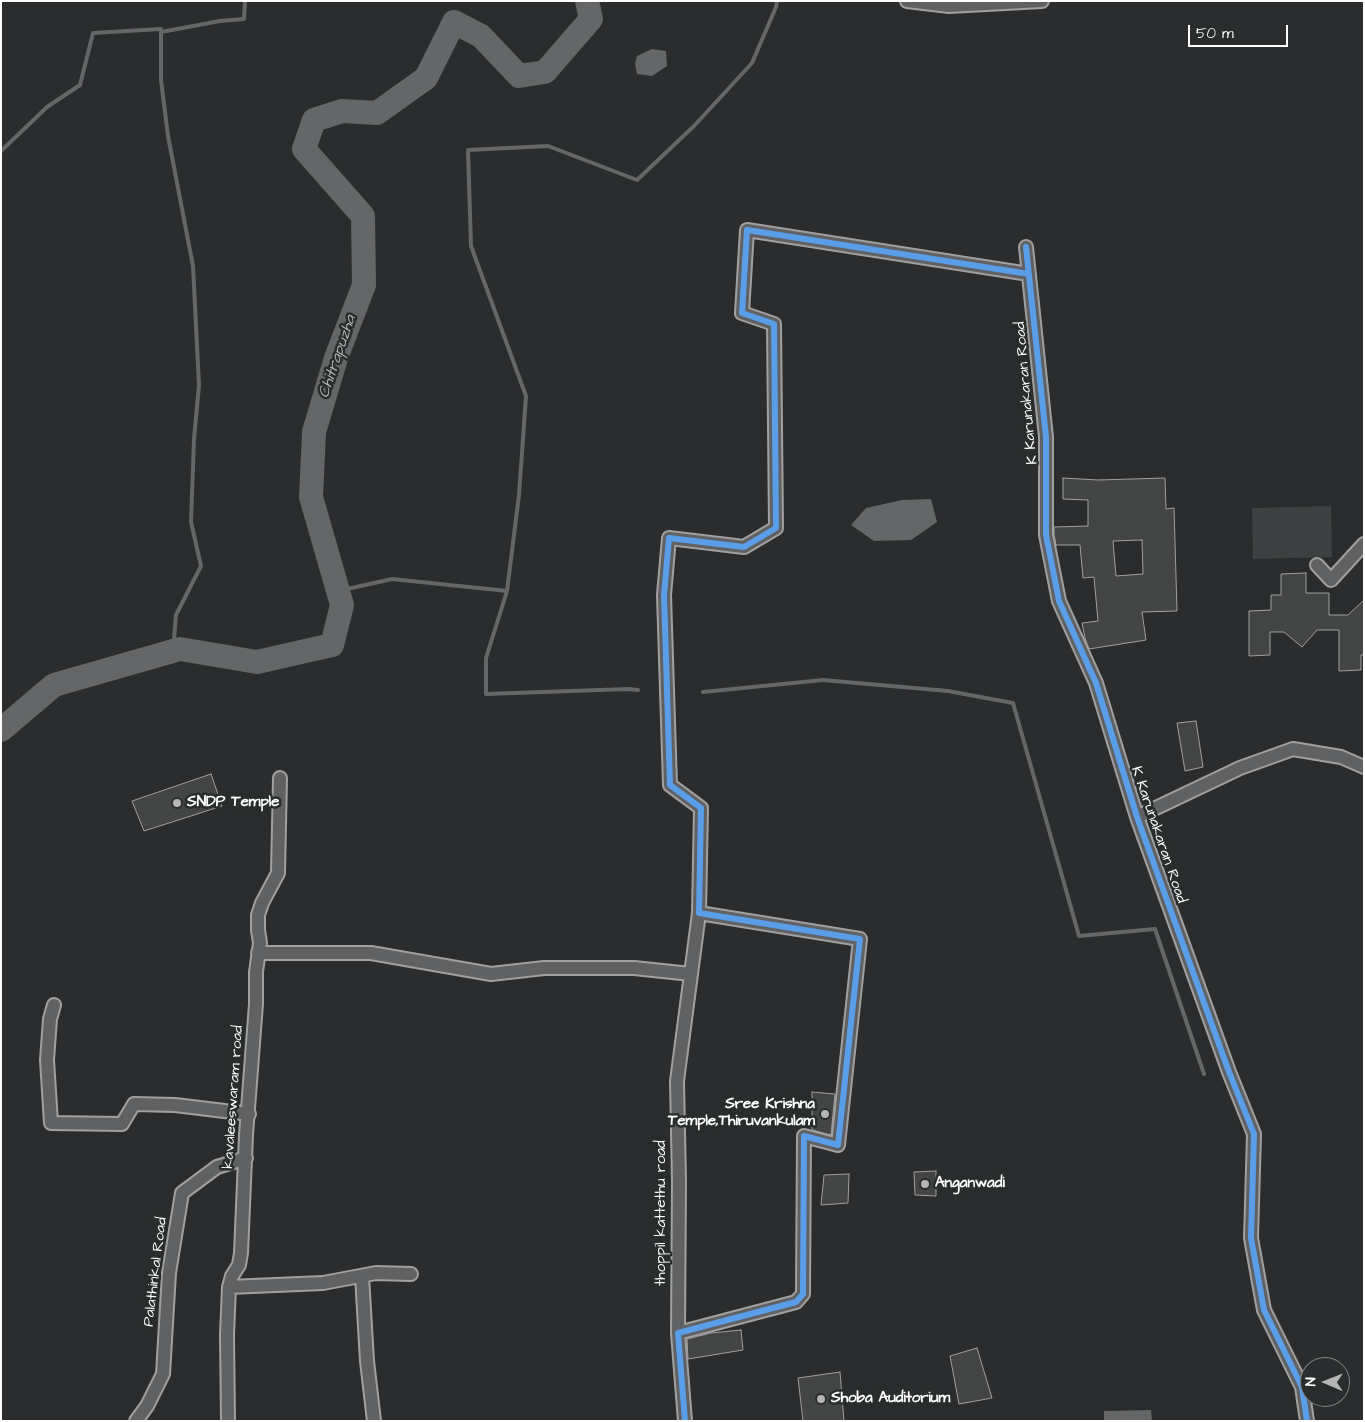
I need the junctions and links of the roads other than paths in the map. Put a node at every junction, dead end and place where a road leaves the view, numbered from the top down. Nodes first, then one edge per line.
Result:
1 (907, 1) edge
2 (1042, 1) edge
3 (1026, 247) dead end
4 (1029, 274) junction
5 (1364, 544) edge
6 (1317, 565) dead end
7 (1364, 767) edge
8 (280, 778) dead end
9 (1137, 817) junction
10 (699, 913) junction
11 (258, 953) junction
12 (691, 974) junction
13 (54, 1004) dead end
14 (248, 1114) junction
15 (246, 1158) junction
16 (411, 1274) dead end
17 (362, 1276) junction
18 (229, 1287) junction
19 (678, 1333) junction
20 (136, 1421) edge
21 (228, 1421) edge
22 (374, 1421) edge
23 (685, 1421) edge
24 (1307, 1421) edge

1 - 2 street
3 - 4 street, K Karunakaran Road
4 - 9 street, K Karunakaran Road
4 - 10 street, thoppil kattethu road
5 - 6 street
7 - 9 street
8 - 11 street, kavaleeswaram road
9 - 24 street, K Karunakaran Road
10 - 12 street, thoppil kattethu road
10 - 19 street
11 - 12 street
11 - 14 street, kavaleeswaram road
12 - 19 street, thoppil kattethu road
13 - 14 street
14 - 15 street, kavaleeswaram road
15 - 18 street, kavaleeswaram road
15 - 20 street, Palathinkal Road
16 - 17 street
17 - 18 street
17 - 22 street
18 - 21 street, kavaleeswaram road
19 - 23 street, thoppil kattethu road

